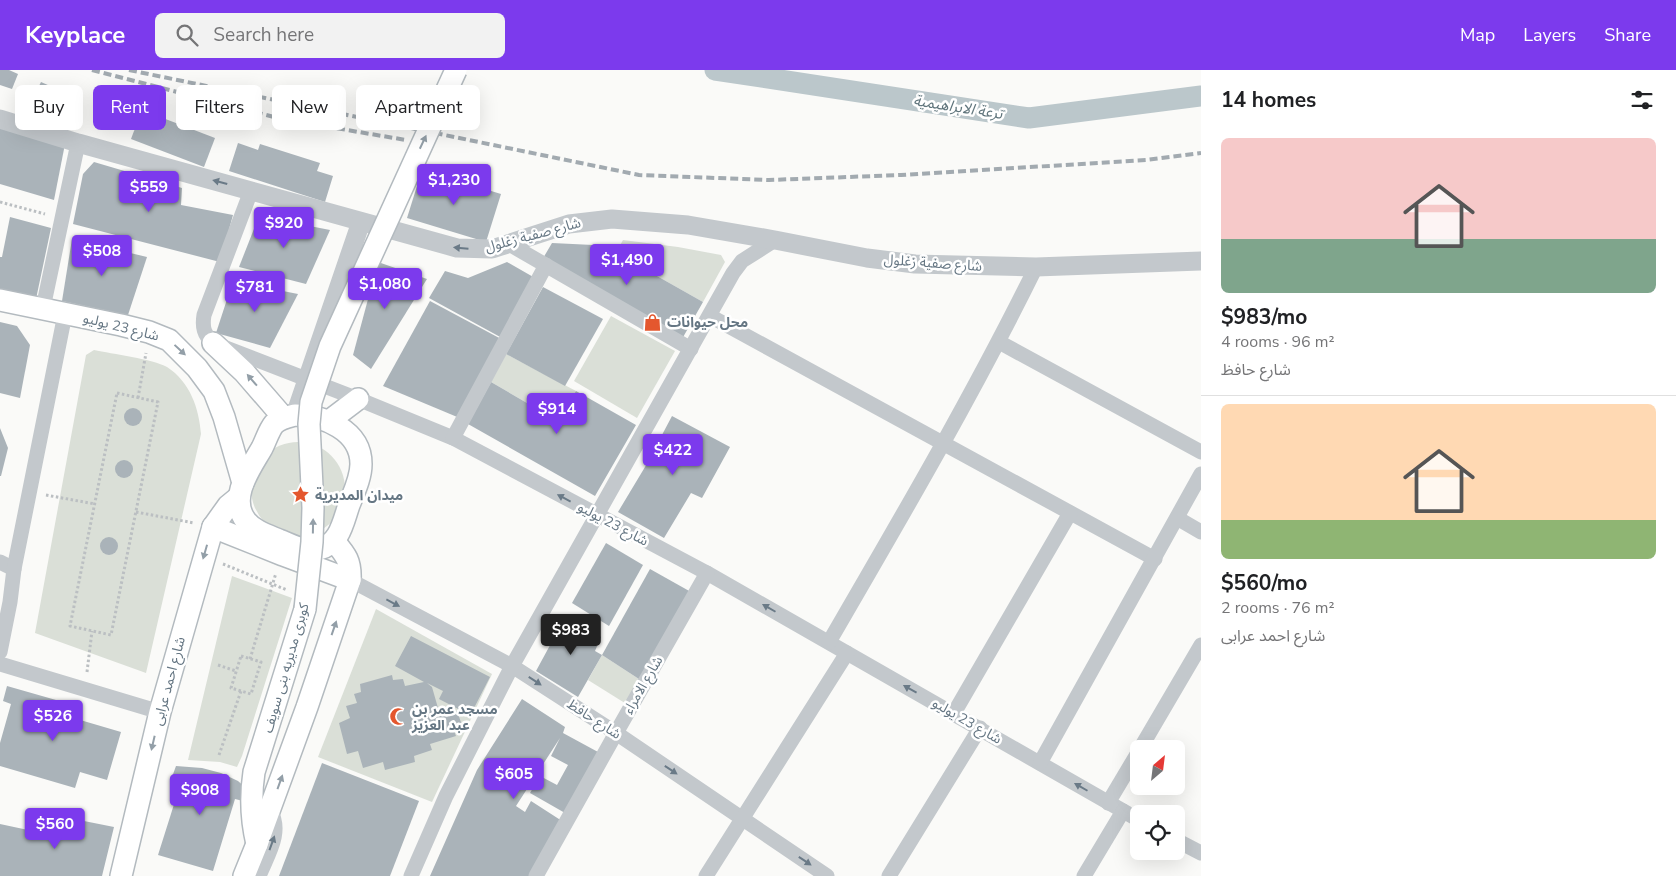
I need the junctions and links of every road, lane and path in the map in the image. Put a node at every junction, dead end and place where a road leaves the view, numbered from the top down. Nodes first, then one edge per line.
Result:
1 (456, 70) edge
2 (0, 119) edge
3 (78, 143) junction
4 (251, 191) junction
5 (0, 202) edge
6 (62, 218) junction
7 (370, 225) junction
8 (775, 240) junction
9 (509, 244) junction
10 (1201, 261) edge
11 (546, 265) junction
12 (1036, 267) junction
13 (335, 296) junction
14 (0, 300) edge
15 (353, 302) junction
16 (43, 308) junction
17 (65, 314) junction
18 (710, 316) junction
19 (149, 332) junction
20 (999, 342) junction
21 (213, 343) junction
22 (692, 349) junction
23 (315, 383) junction
24 (138, 398) junction
25 (358, 398) junction
26 (305, 417) junction
27 (453, 438) junction
28 (944, 444) junction
29 (1201, 452) edge
30 (1201, 474) edge
31 (241, 490) junction
32 (30, 492) junction
33 (95, 504) junction
34 (136, 512) junction
35 (1070, 513) junction
36 (597, 516) junction
37 (1177, 518) junction
38 (213, 527) junction
39 (1201, 532) edge
40 (334, 541) junction
41 (283, 555) junction
42 (204, 557) junction
43 (1155, 559) junction
44 (0, 562) edge
45 (14, 569) junction
46 (707, 573) junction
47 (350, 580) junction
48 (272, 584) junction
49 (289, 591) dead end
50 (5, 603) edge
51 (92, 630) junction
52 (829, 642) junction
53 (1201, 645) edge
54 (0, 652) edge
55 (847, 653) junction
56 (250, 659) junction
57 (1197, 660) edge
58 (0, 664) edge
59 (218, 666) dead end
60 (512, 666) junction
61 (236, 671) junction
62 (85, 689) junction
63 (241, 691) junction
64 (160, 712) junction
65 (954, 713) junction
66 (980, 728) junction
67 (616, 733) junction
68 (1145, 740) edge
69 (219, 755) dead end
70 (1040, 763) junction
71 (1130, 765) edge
72 (1108, 803) junction
73 (270, 810) junction
74 (1123, 811) junction
75 (1130, 815) edge
76 (742, 819) junction
77 (257, 844) junction
78 (1185, 845) edge
79 (1201, 853) edge
80 (123, 874) edge
81 (247, 875) edge
82 (411, 876) edge
83 (536, 876) edge
84 (706, 876) edge
85 (827, 876) edge
86 (889, 876) edge
87 (1084, 876) edge

77 -> 1 main road, كوبرى مديريه بنى سويف, bridge
2 - 3 street, شارع صفية زغلول
4 -> 3 street, شارع صفية زغلول
3 - 6 street
4 - 7 street, شارع صفية زغلول
4 - 21 street
5 - 6 path
6 - 16 street
9 -> 7 street, شارع صفية زغلول
7 - 13 street
7 - 15 street
8 - 9 street, شارع صفية زغلول
8 - 12 street, شارع صفية زغلول
8 - 18 street
9 - 11 street
10 - 12 street, شارع صفية زغلول
11 - 22 street
11 - 27 street
12 - 20 street
13 - 15 street
13 - 23 street
14 - 16 main road, شارع 23 يوليو
15 - 23 street
16 - 17 main road, شارع 23 يوليو
17 - 19 main road, شارع 23 يوليو
17 - 32 street
18 - 22 street
18 - 28 street
19 - 24 path
19 -> 31 main road, شارع 23 يوليو
20 - 28 street
20 - 29 street
21 - 23 street, شارع 23 يوليو
26 -> 21 main road
22 - 36 street
23 - 25 street, شارع 23 يوليو
23 - 26 street
24 - 33 path
24 - 34 path
25 - 26 main road
25 - 27 street, شارع 23 يوليو
26 - 31 main road
26 - 40 main road
36 -> 27 street, شارع 23 يوليو
28 - 35 street
28 - 52 street
30 - 37 street
31 - 38 main road, شارع احمد عرابى
31 - 40 main road
32 - 33 path
32 - 45 street
33 - 51 path
34 - 38 path
34 - 51 path
35 - 43 street
35 - 65 street
36 - 46 street, شارع 23 يوليو
36 - 60 street
37 - 39 street
37 - 43 street
38 - 41 main road
38 -> 42 main road, شارع احمد عرابى
40 - 47 main road
41 - 47 main road
41 - 48 path
42 - 48 path
42 - 64 main road, شارع احمد عرابى
43 - 70 street
44 - 45 street
45 - 50 street
52 -> 46 street, شارع 23 يوليو
46 - 67 street, شارع الامراء
47 -> 60 street, شارع حافظ
73 -> 47 main road
48 - 49 path
48 - 56 path
50 - 54 street
51 - 62 path
52 - 55 street, شارع 23 يوليو
53 - 57 street
65 -> 55 street, شارع 23 يوليو
55 - 76 street
56 - 61 path
56 - 63 path
57 - 68 street
58 - 62 street
59 - 61 path
60 -> 67 street, شارع حافظ
60 - 82 street
61 - 63 path
62 - 64 street
63 - 69 path
64 -> 80 main road, شارع احمد عرابى
65 - 66 street, شارع 23 يوليو
66 - 70 street, شارع 23 يوليو
66 - 86 street
67 -> 76 street, شارع حافظ
67 - 83 street, شارع الامراء
72 -> 70 street, شارع 23 يوليو
71 - 72 street
72 - 74 street, شارع 23 يوليو
73 - 77 main road
81 -> 73 street
74 - 75 street, شارع 23 يوليو
74 - 87 street
76 - 84 street
76 -> 85 street, شارع حافظ
77 - 81 main road
78 - 79 street

